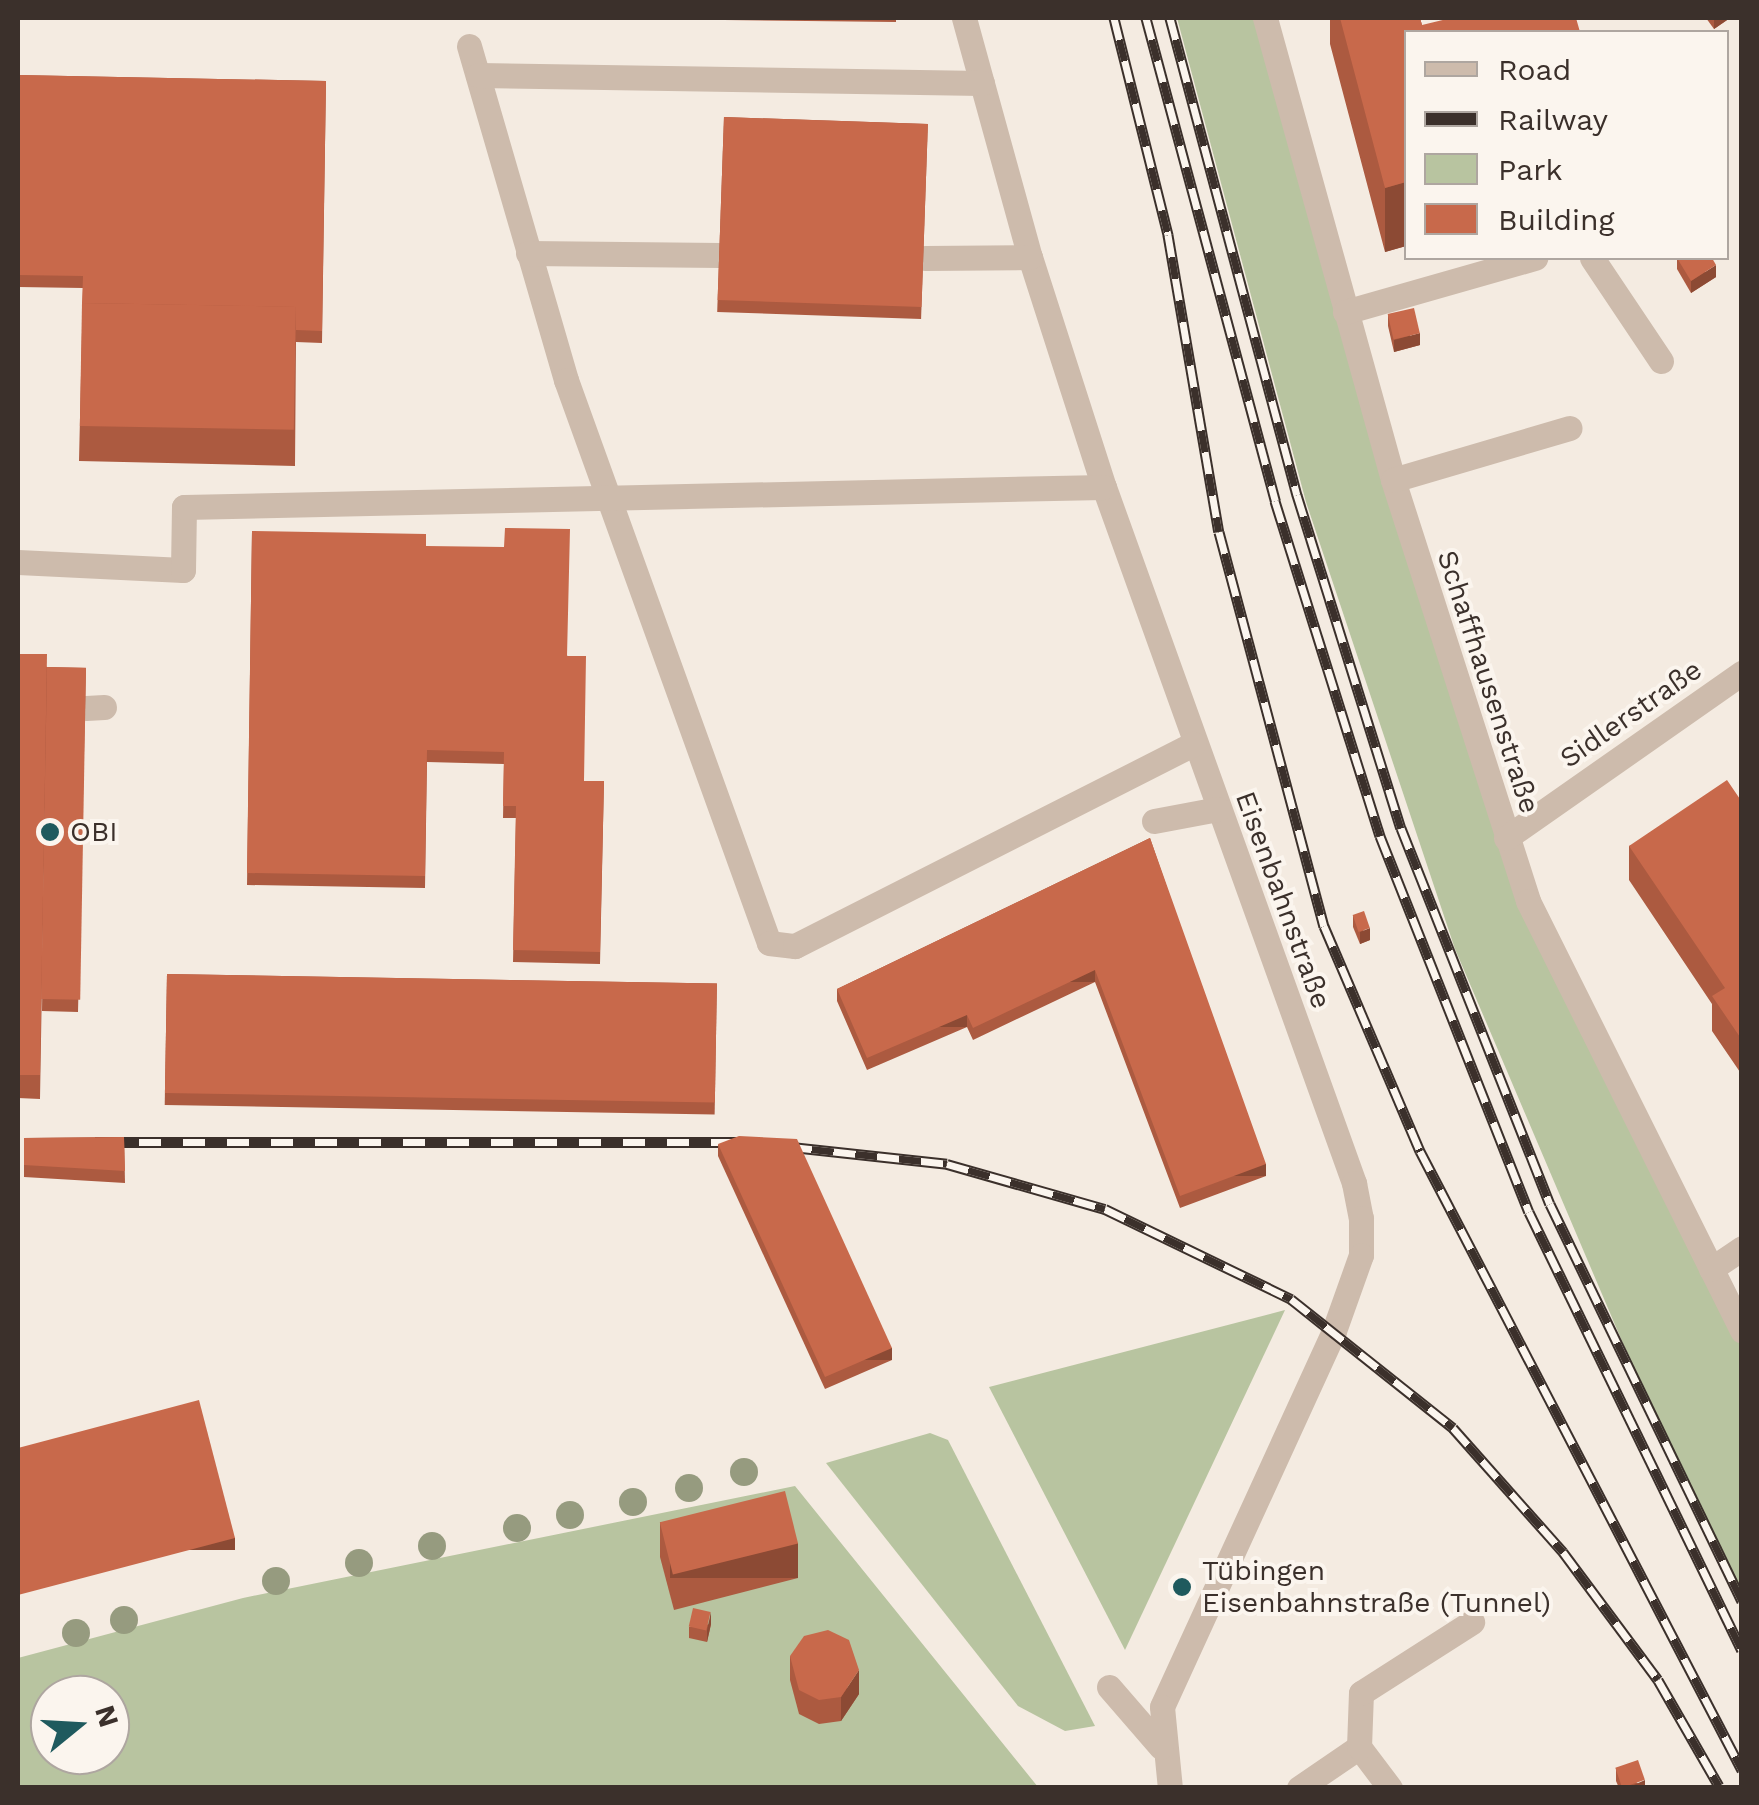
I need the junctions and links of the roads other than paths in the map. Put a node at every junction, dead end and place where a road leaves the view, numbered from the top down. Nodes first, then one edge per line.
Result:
1 (964, 18) edge
2 (1265, 18) edge
3 (469, 46) dead end
4 (478, 75) junction
5 (982, 82) junction
6 (528, 253) junction
7 (720, 255) edge
8 (1030, 257) junction
9 (925, 258) edge
10 (1528, 260) edge
11 (1593, 260) edge
12 (1345, 312) junction
13 (1661, 362) dead end
14 (1570, 428) dead end
15 (1393, 480) junction
16 (1104, 488) junction
17 (604, 493) junction
18 (18, 562) edge
19 (1742, 673) edge
20 (1194, 744) junction
21 (1218, 809) junction
22 (1154, 821) dead end
23 (1506, 838) junction
24 (1742, 1248) edge
25 (1711, 1269) junction
26 (1738, 1313) edge
27 (1472, 1622) dead end
28 (1109, 1687) dead end
29 (1161, 1747) junction
30 (1359, 1747) junction
31 (1170, 1788) edge
32 (1299, 1788) edge
33 (1390, 1788) edge

1 - 5 street, Eisenbahnstraße
2 - 12 street, Schaffhausenstraße
3 - 4 street
4 - 5 street
4 - 6 street
5 - 8 street, Eisenbahnstraße
6 - 7 street
6 - 17 street
8 - 9 street
8 - 16 street, Eisenbahnstraße
10 - 12 street
11 - 13 street
12 - 15 street, Schaffhausenstraße
14 - 15 street
15 - 23 street, Schaffhausenstraße
16 - 17 street
16 - 20 street, Eisenbahnstraße
17 - 18 street
17 - 20 street
19 - 23 street, Sidlerstraße
20 - 21 street, Eisenbahnstraße
21 - 22 street
21 - 29 street, Eisenbahnstraße
23 - 25 street, Schaffhausenstraße
24 - 25 street
25 - 26 street, Schaffhausenstraße
27 - 30 street
28 - 29 street
29 - 31 street, Eisenbahnstraße
30 - 32 street
30 - 33 street

